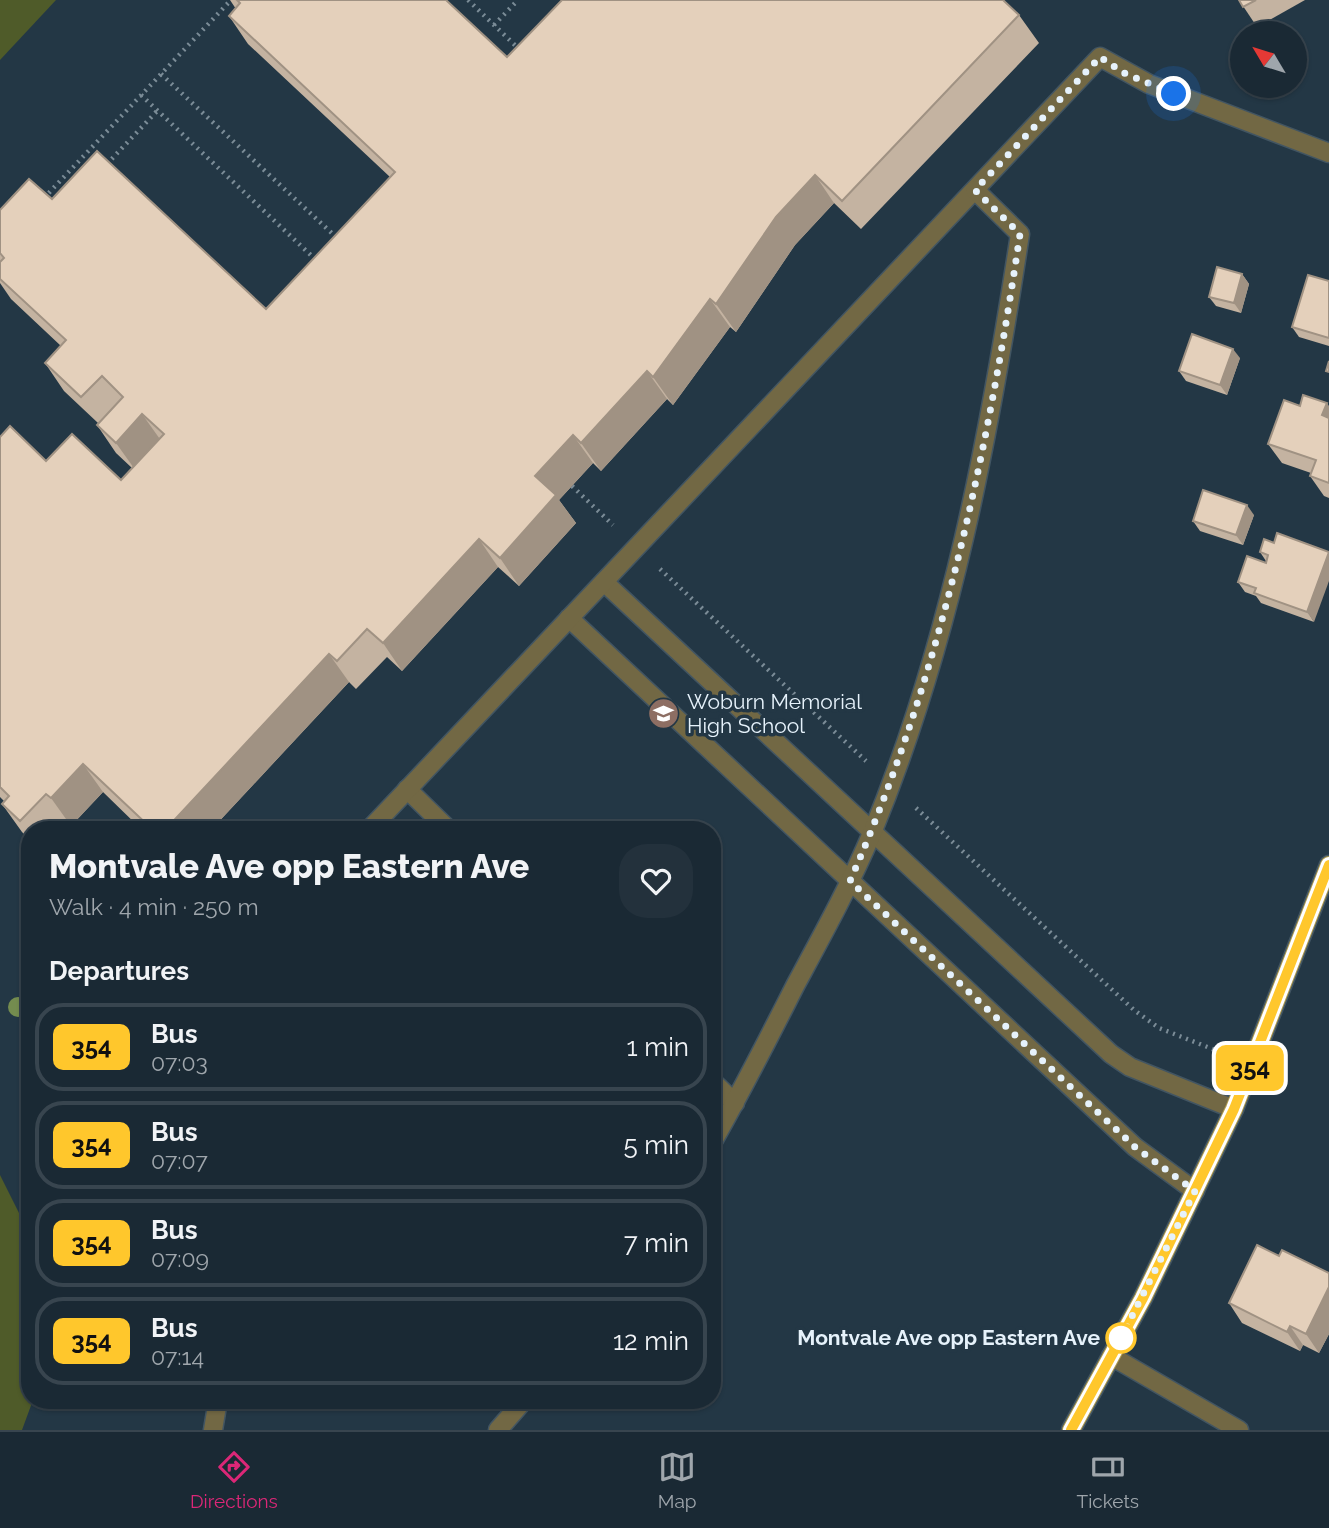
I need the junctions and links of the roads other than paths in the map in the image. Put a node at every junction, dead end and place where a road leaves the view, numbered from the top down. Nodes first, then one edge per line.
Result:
1 (1329, 153) edge
2 (975, 190) junction
3 (604, 582) junction
4 (569, 618) junction
5 (407, 789) junction
6 (377, 821) edge
7 (440, 821) edge
8 (873, 831) junction
9 (1329, 866) edge
10 (850, 881) junction
11 (721, 1090) edge
12 (734, 1102) junction
13 (1234, 1109) junction
14 (721, 1126) edge
15 (1195, 1191) junction
16 (1111, 1356) junction
17 (216, 1409) edge
18 (516, 1409) edge
19 (213, 1430) edge
20 (498, 1430) edge
21 (1071, 1430) edge
22 (1239, 1430) edge

1 - 2 street
2 - 3 street
2 - 8 street
3 - 4 street
3 - 8 street
4 - 5 street
4 - 10 street
5 - 6 street
5 - 7 street
8 - 10 street
8 - 13 street
9 - 13 main road
10 - 12 street
10 - 15 street
11 - 12 street
12 - 14 street
13 - 15 main road
15 - 16 main road
16 - 21 main road
16 - 22 street
17 - 19 street
18 - 20 street

